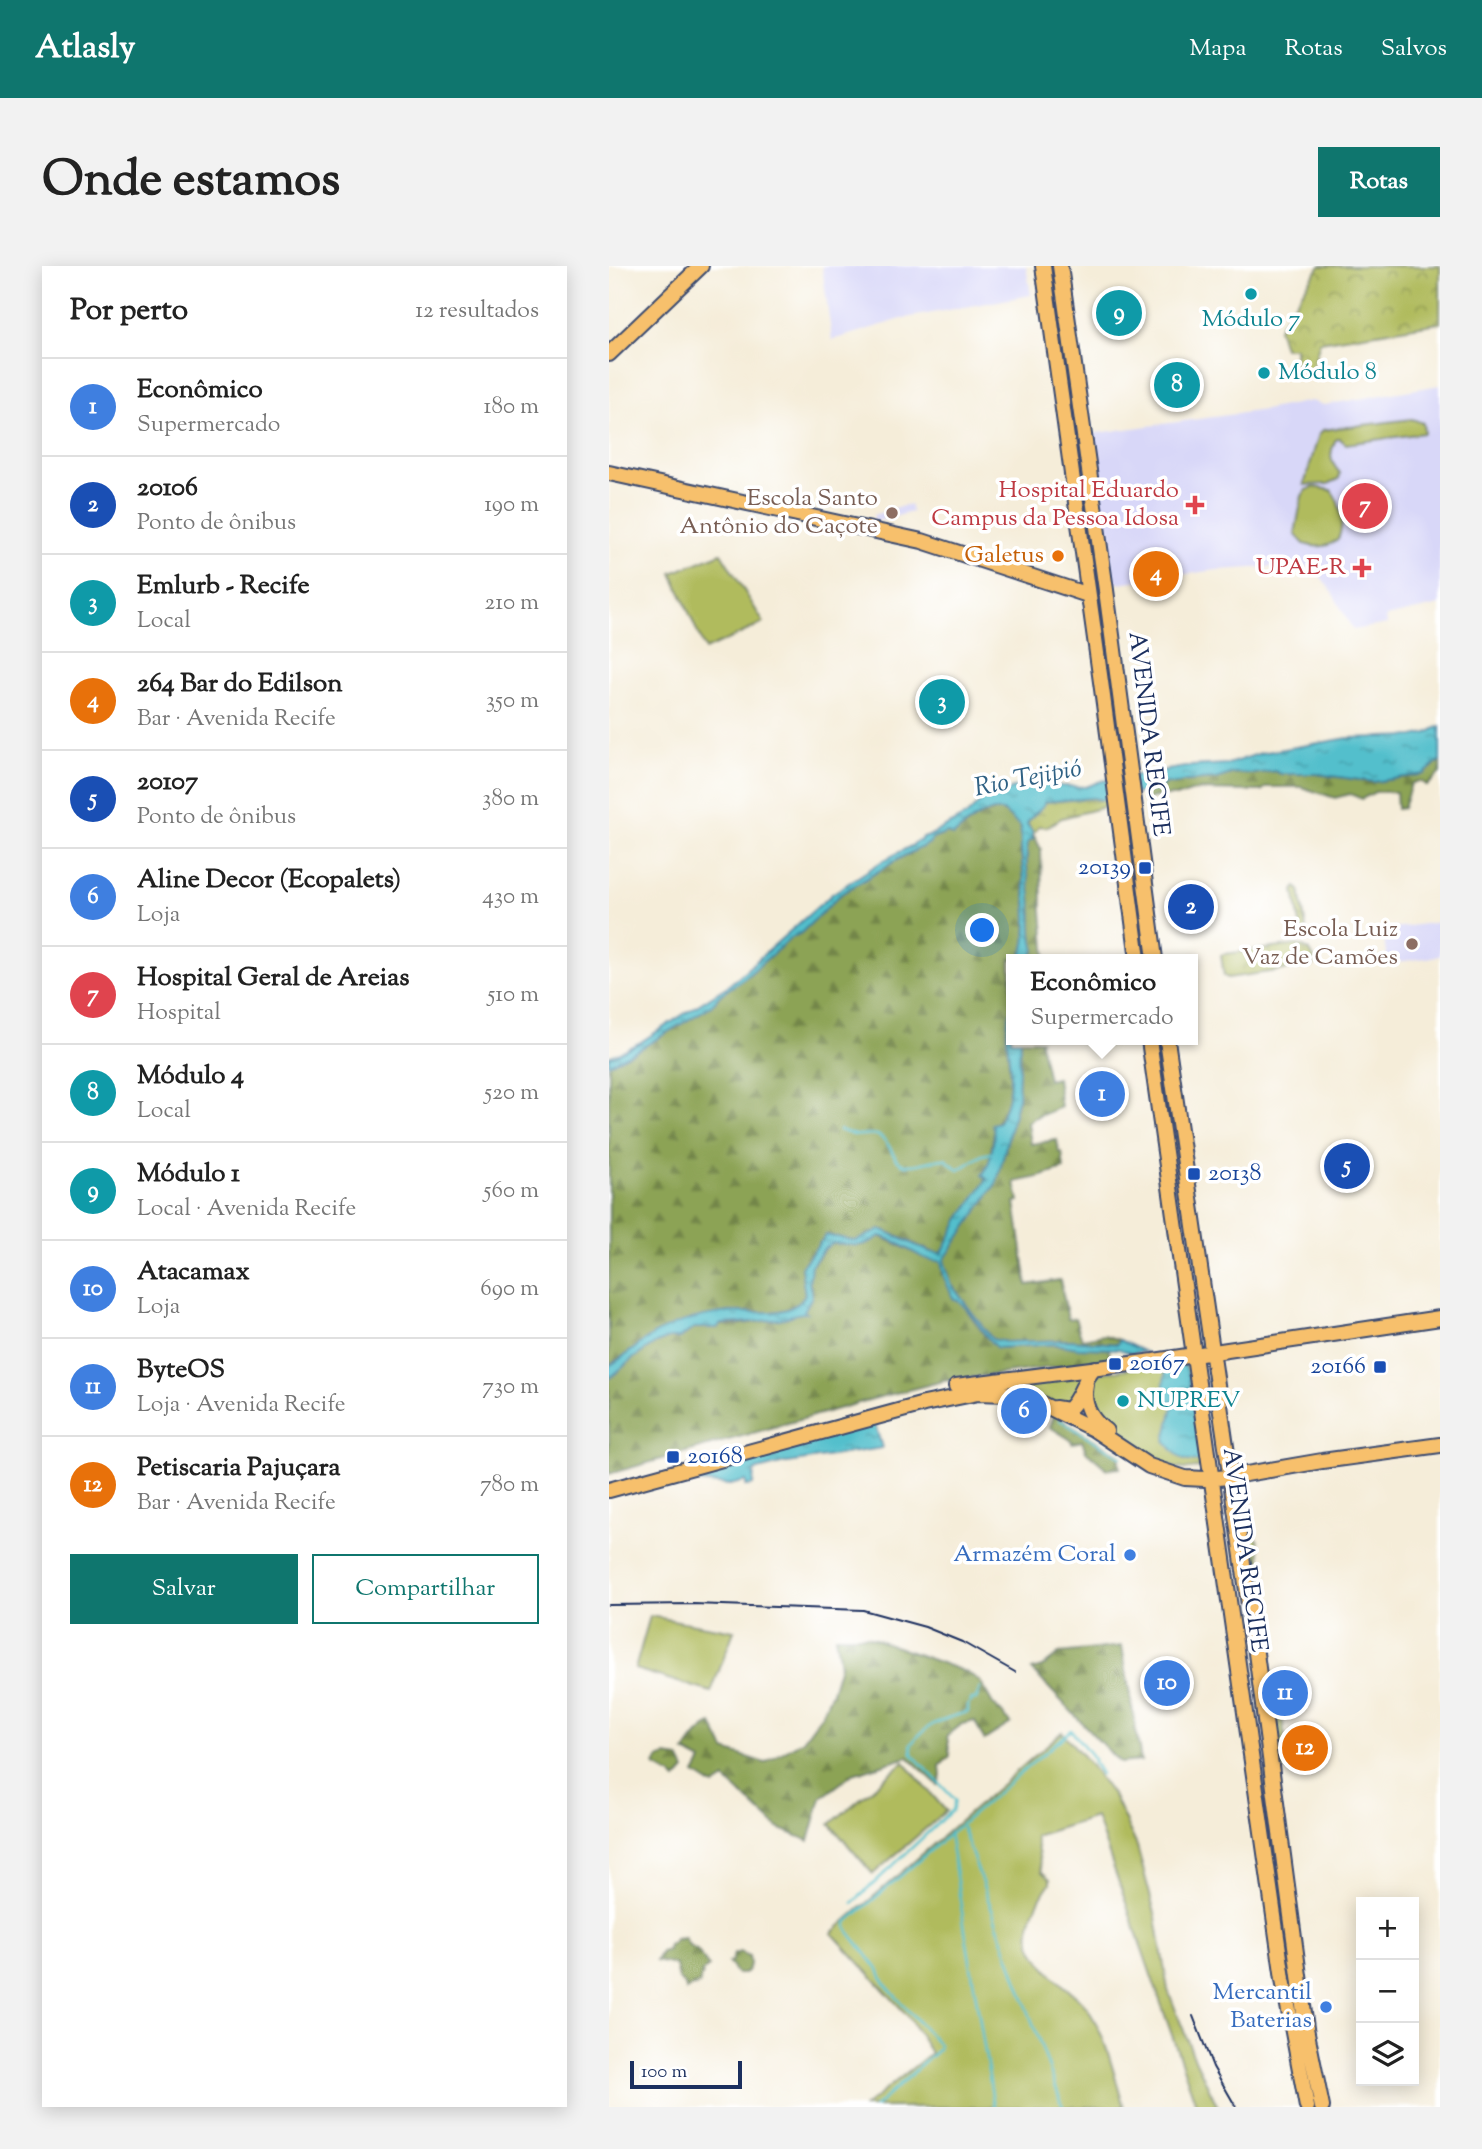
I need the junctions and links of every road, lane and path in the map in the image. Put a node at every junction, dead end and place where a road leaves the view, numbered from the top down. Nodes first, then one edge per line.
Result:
1 (701, 266) edge
2 (1043, 266) edge
3 (1060, 266) edge
4 (609, 354) edge
5 (609, 472) edge
6 (1089, 595) junction
7 (1137, 954) edge
8 (1154, 954) edge
9 (1151, 1045) edge
10 (1168, 1045) edge
11 (1440, 1318) edge
12 (1203, 1351) junction
13 (1096, 1369) junction
14 (1050, 1407) junction
15 (1440, 1445) edge
16 (1133, 1456) junction
17 (1229, 1477) junction
18 (1211, 1479) junction
19 (609, 1481) edge
20 (609, 1490) edge
21 (1307, 2107) edge
22 (1322, 2107) edge

1 - 4 main road
2 - 6 main road, AVENIDA RECIFE
3 - 8 main road, AVENIDA RECIFE
5 - 6 main road
6 - 7 main road, AVENIDA RECIFE
9 - 12 main road, AVENIDA RECIFE
10 - 12 main road, AVENIDA RECIFE
11 - 12 main road
12 - 13 main road
12 - 17 main road, AVENIDA RECIFE
12 - 18 main road, AVENIDA RECIFE
13 - 14 main road
13 - 16 main road
13 - 19 main road
14 - 16 main road
14 - 20 main road
15 - 17 main road
16 - 18 main road
17 - 18 main road
17 - 22 main road, AVENIDA RECIFE
18 - 21 main road, AVENIDA RECIFE

